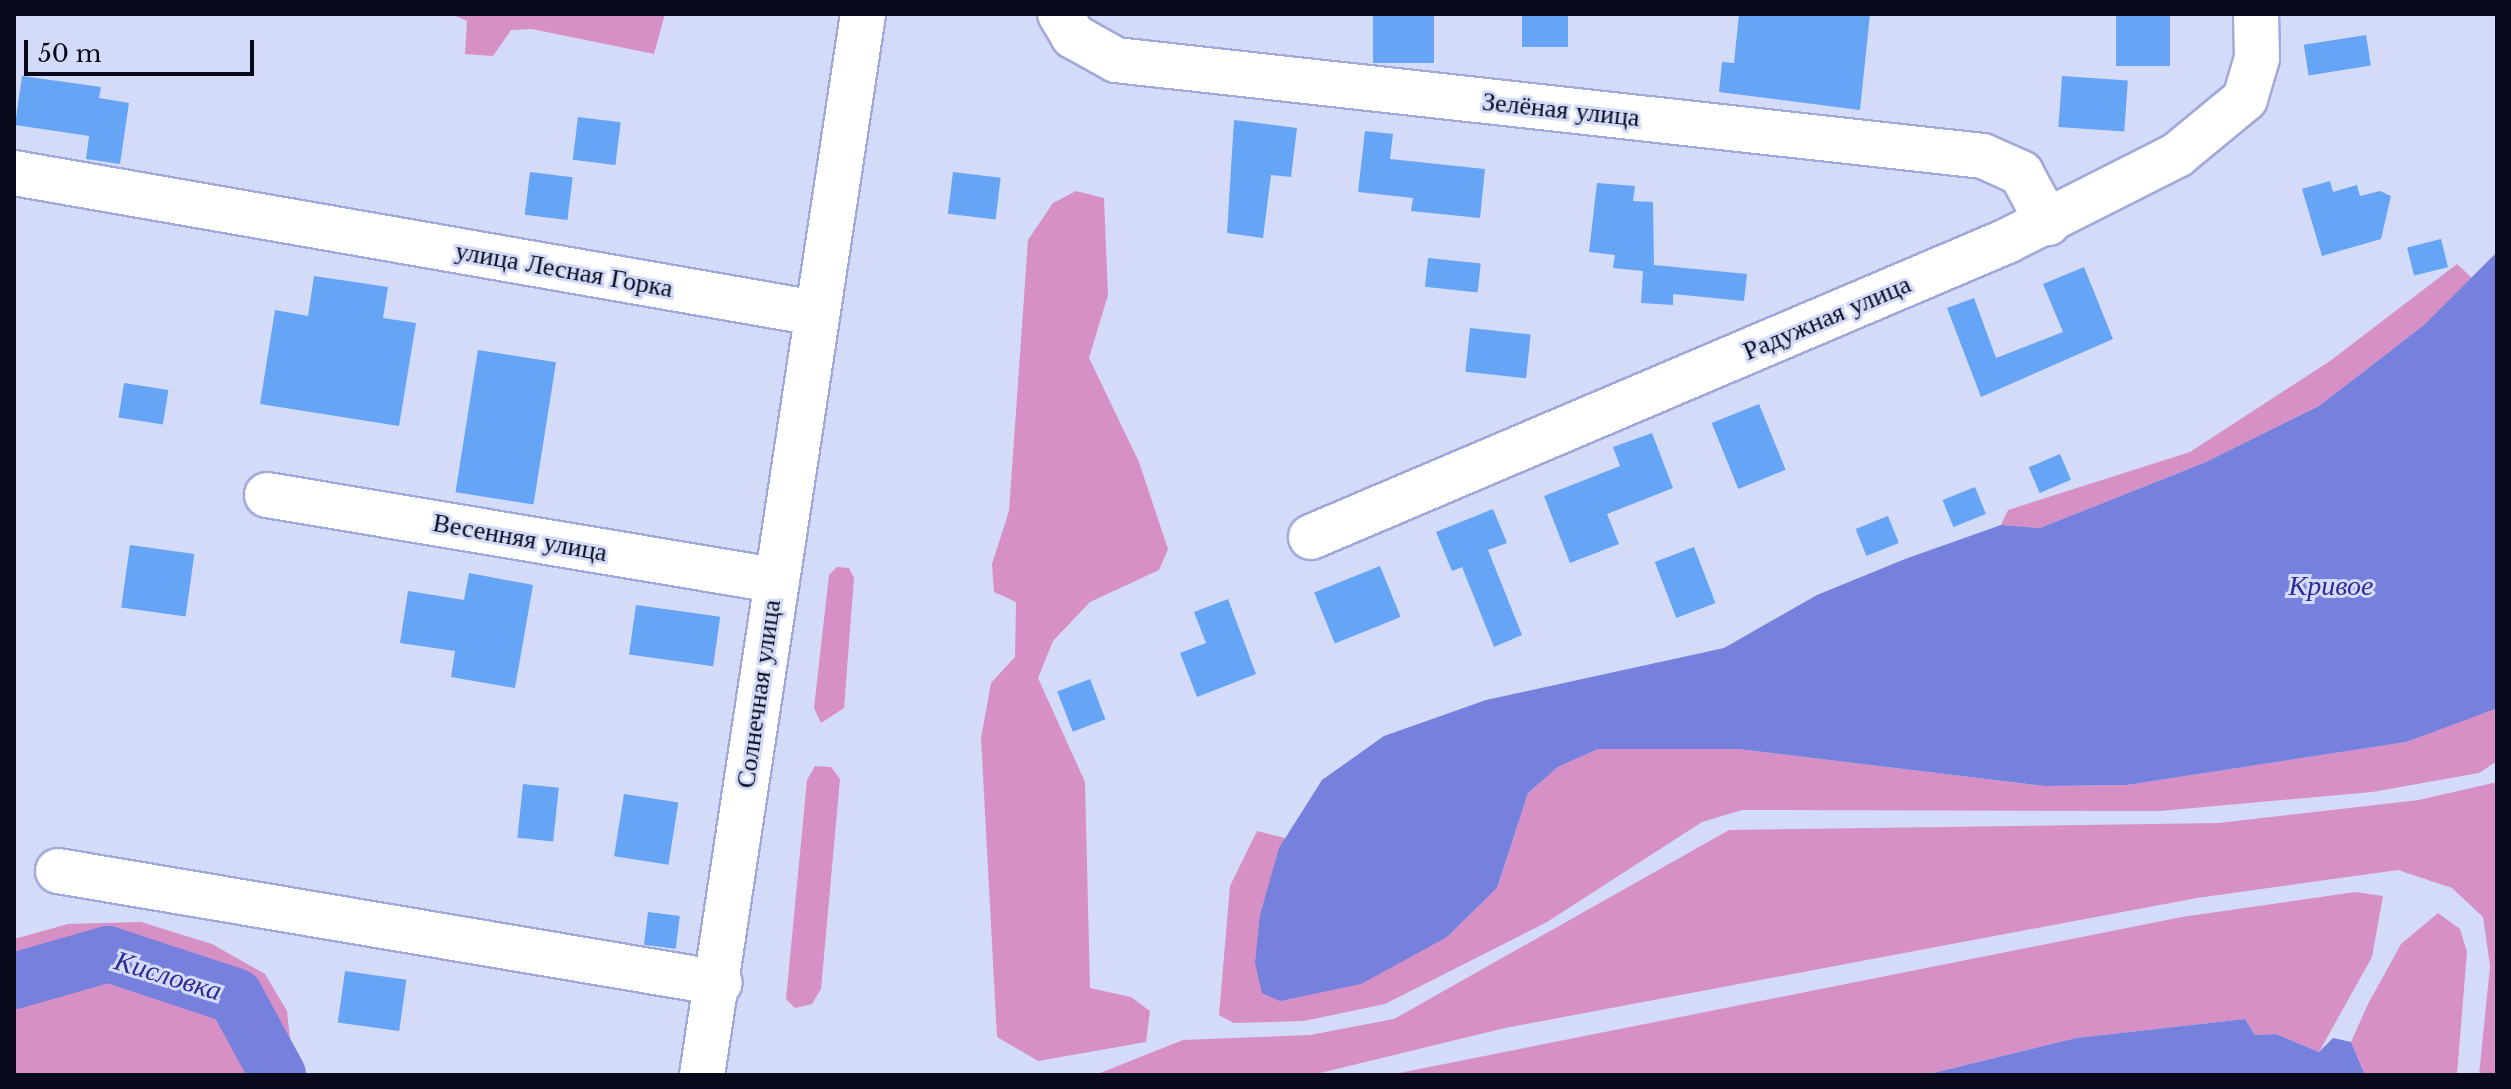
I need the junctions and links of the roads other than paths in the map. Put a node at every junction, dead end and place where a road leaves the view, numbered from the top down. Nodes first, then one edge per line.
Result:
1 (863, 14) edge
2 (1060, 14) edge
3 (2256, 14) edge
4 (14, 173) edge
5 (2048, 223) junction
6 (815, 313) junction
7 (267, 495) dead end
8 (1311, 537) dead end
9 (774, 580) junction
10 (58, 871) dead end
11 (720, 983) junction
12 (702, 1075) edge

1 - 6 street
2 - 5 street, Зелёная улица
3 - 5 street, Радужная улица
4 - 6 street, улица Лесная Горка
5 - 8 street, Радужная улица
6 - 9 street, Солнечная улица
7 - 9 street, Весенняя улица
9 - 11 street, Солнечная улица
10 - 11 street
11 - 12 street, Солнечная улица

